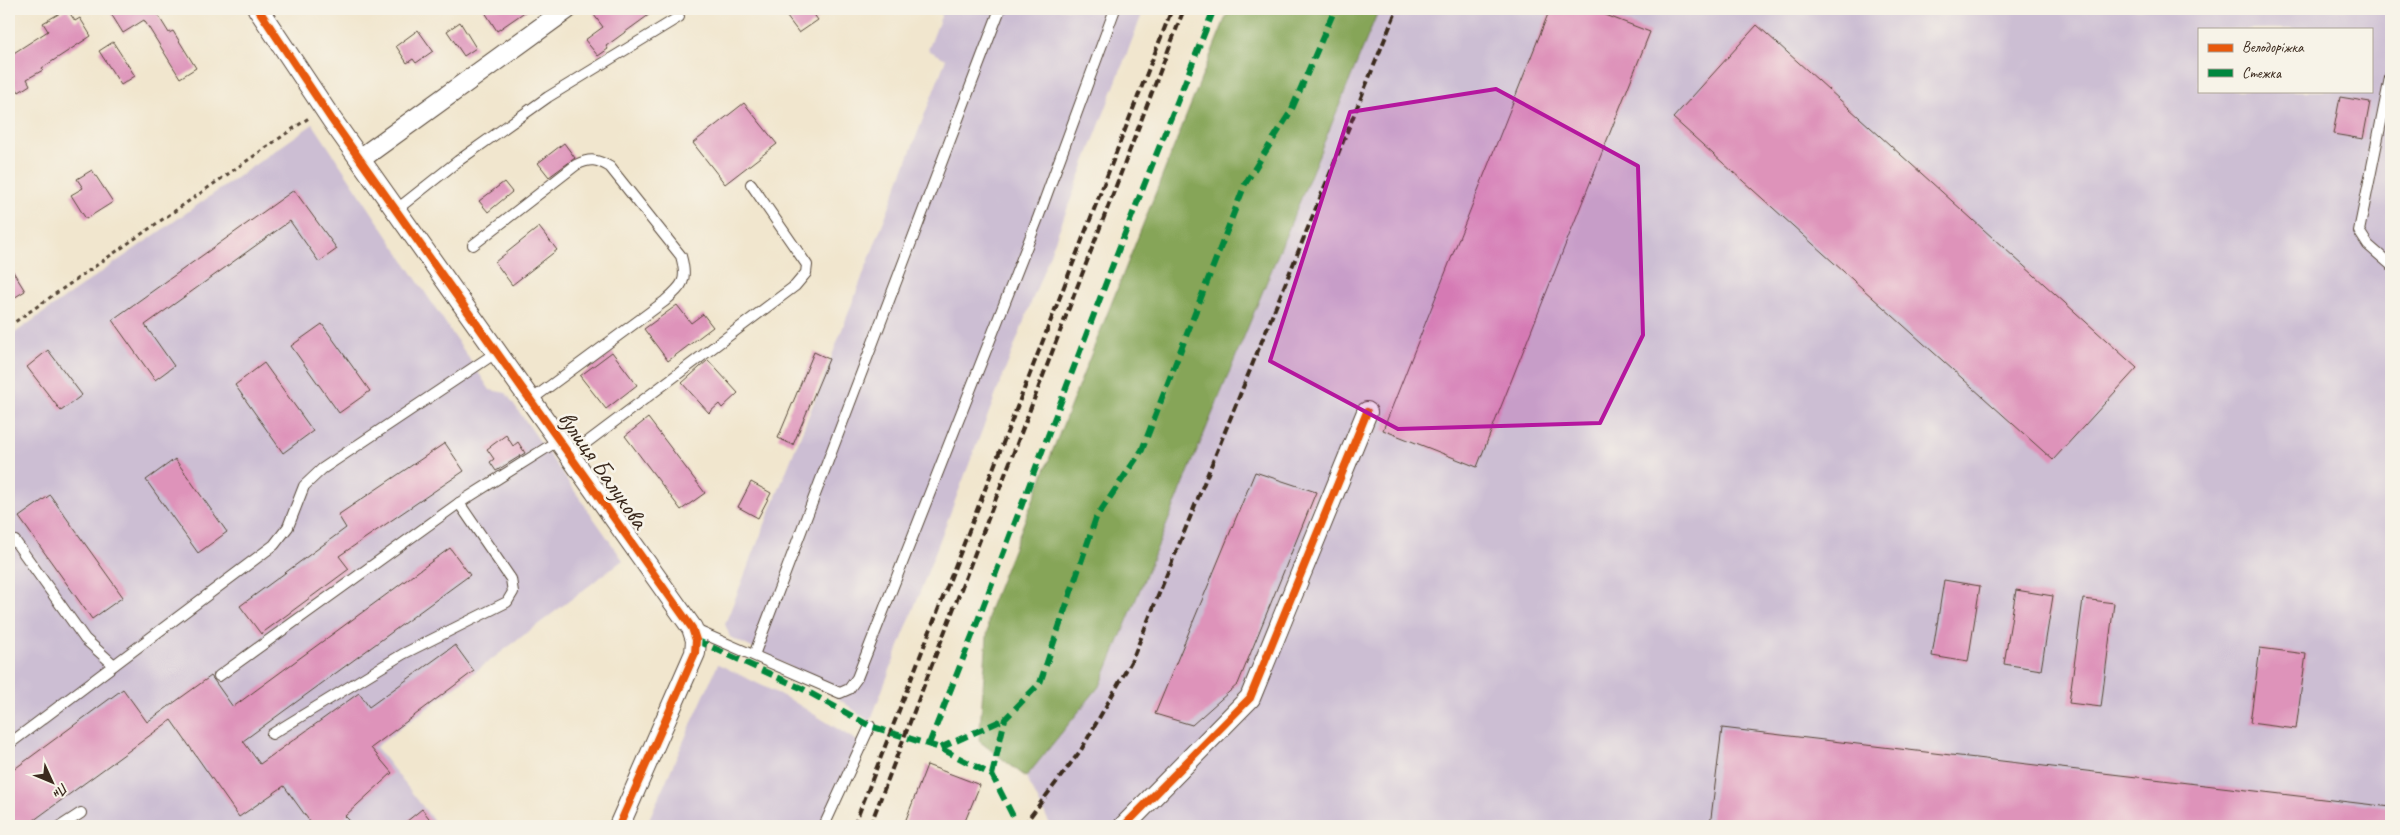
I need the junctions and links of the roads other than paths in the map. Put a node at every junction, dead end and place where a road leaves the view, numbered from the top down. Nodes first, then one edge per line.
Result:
1 (258, 9) edge
2 (567, 9) edge
3 (1000, 9) edge
4 (1115, 9) edge
5 (679, 17) dead end
6 (2391, 73) edge
7 (360, 159) junction
8 (751, 184) dead end
9 (396, 210) junction
10 (473, 245) dead end
11 (2391, 265) edge
12 (496, 352) junction
13 (531, 400) junction
14 (1367, 412) dead end
15 (564, 448) junction
16 (459, 503) junction
17 (9, 539) edge
18 (692, 628) junction
19 (754, 655) junction
20 (114, 665) junction
21 (219, 676) dead end
22 (870, 726) dead end
23 (272, 734) dead end
24 (9, 744) edge
25 (81, 812) dead end
26 (61, 826) edge
27 (619, 826) edge
28 (824, 826) edge
29 (1124, 826) edge

1 - 7 street, вулиця Балукова
2 - 7 street
3 - 19 lane
4 - 19 lane
5 - 9 lane
6 - 11 lane
7 - 9 street, вулиця Балукова
8 - 15 lane
9 - 12 street, вулиця Балукова
10 - 13 lane
12 - 13 street, вулиця Балукова
12 - 20 lane
13 - 15 street, вулиця Балукова
14 - 29 street
15 - 16 lane
15 - 18 street, вулиця Балукова
16 - 21 lane
16 - 23 lane
17 - 20 lane
18 - 19 lane
18 - 27 street, вулиця Балукова
20 - 24 lane
22 - 28 lane
25 - 26 lane

